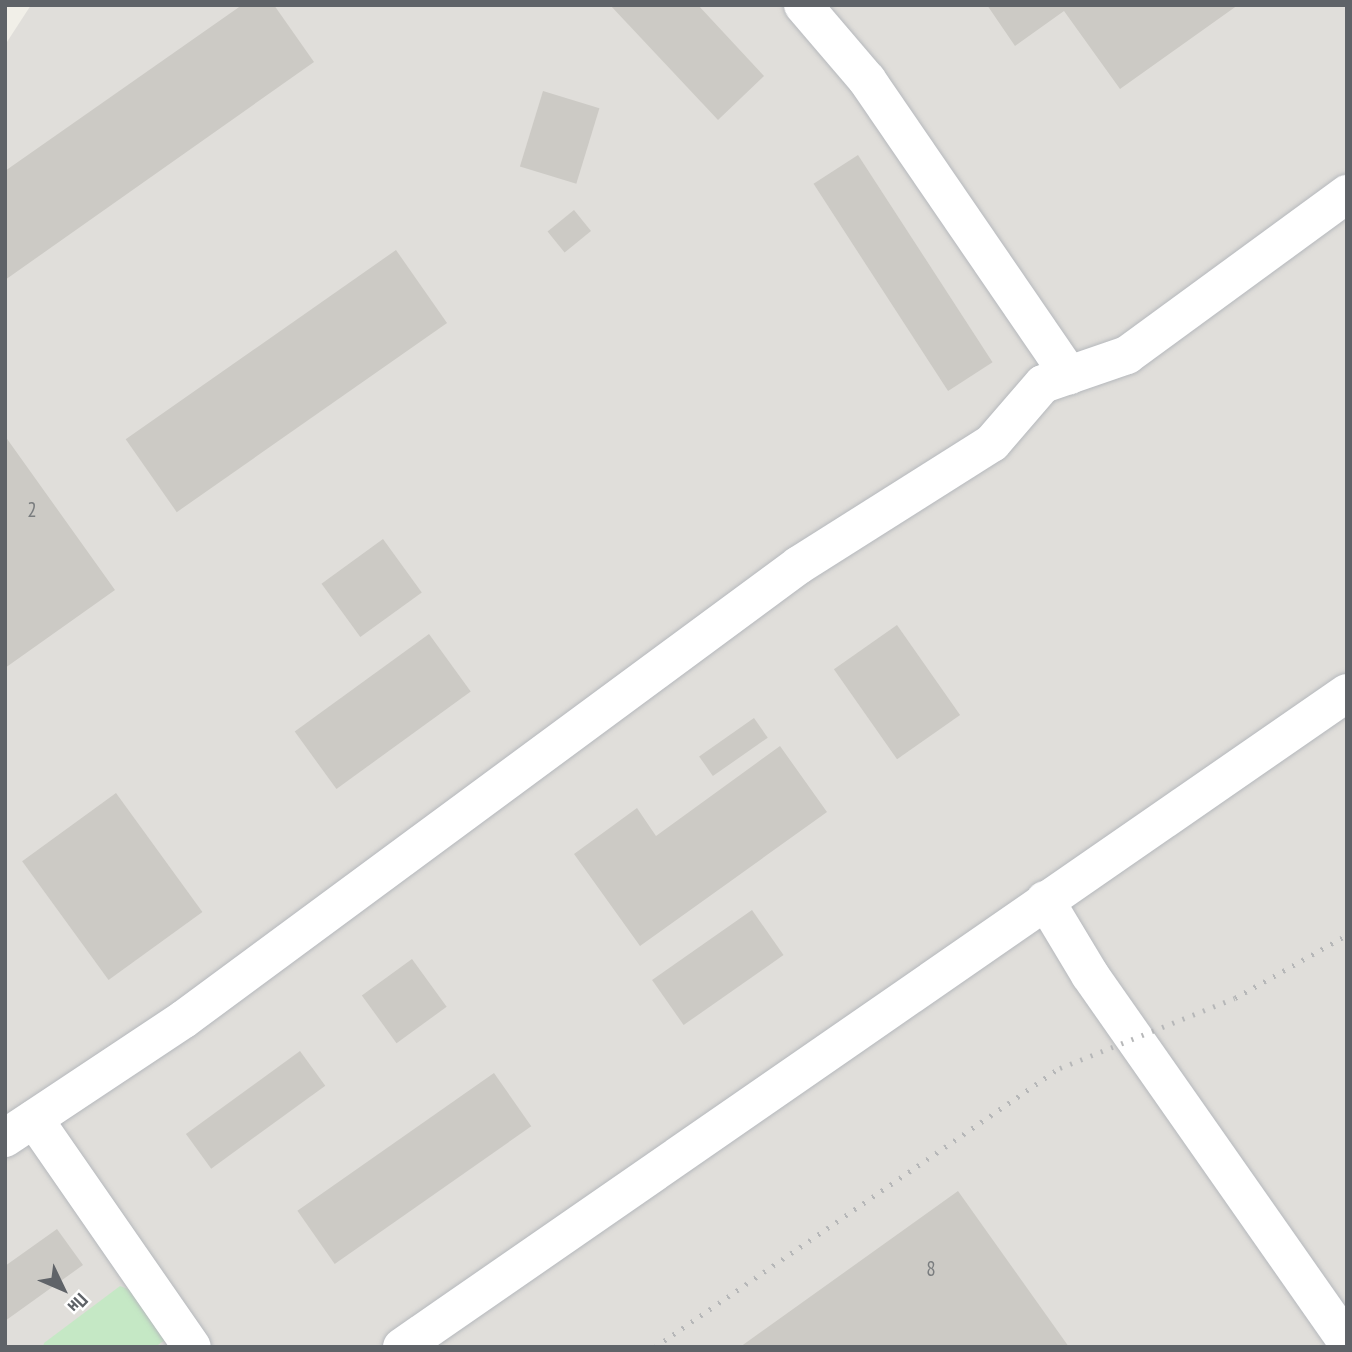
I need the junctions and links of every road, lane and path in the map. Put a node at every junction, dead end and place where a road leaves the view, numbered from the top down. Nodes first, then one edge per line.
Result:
1 (803, 5) edge
2 (1347, 194) edge
3 (1069, 375) junction
4 (1347, 693) edge
5 (1045, 900) junction
6 (19, 1128) edge
7 (1347, 1342) edge
8 (192, 1347) edge
9 (402, 1347) edge

1 - 3 street
2 - 3 street
3 - 6 street
4 - 5 street
5 - 7 street
5 - 9 street
6 - 8 street

